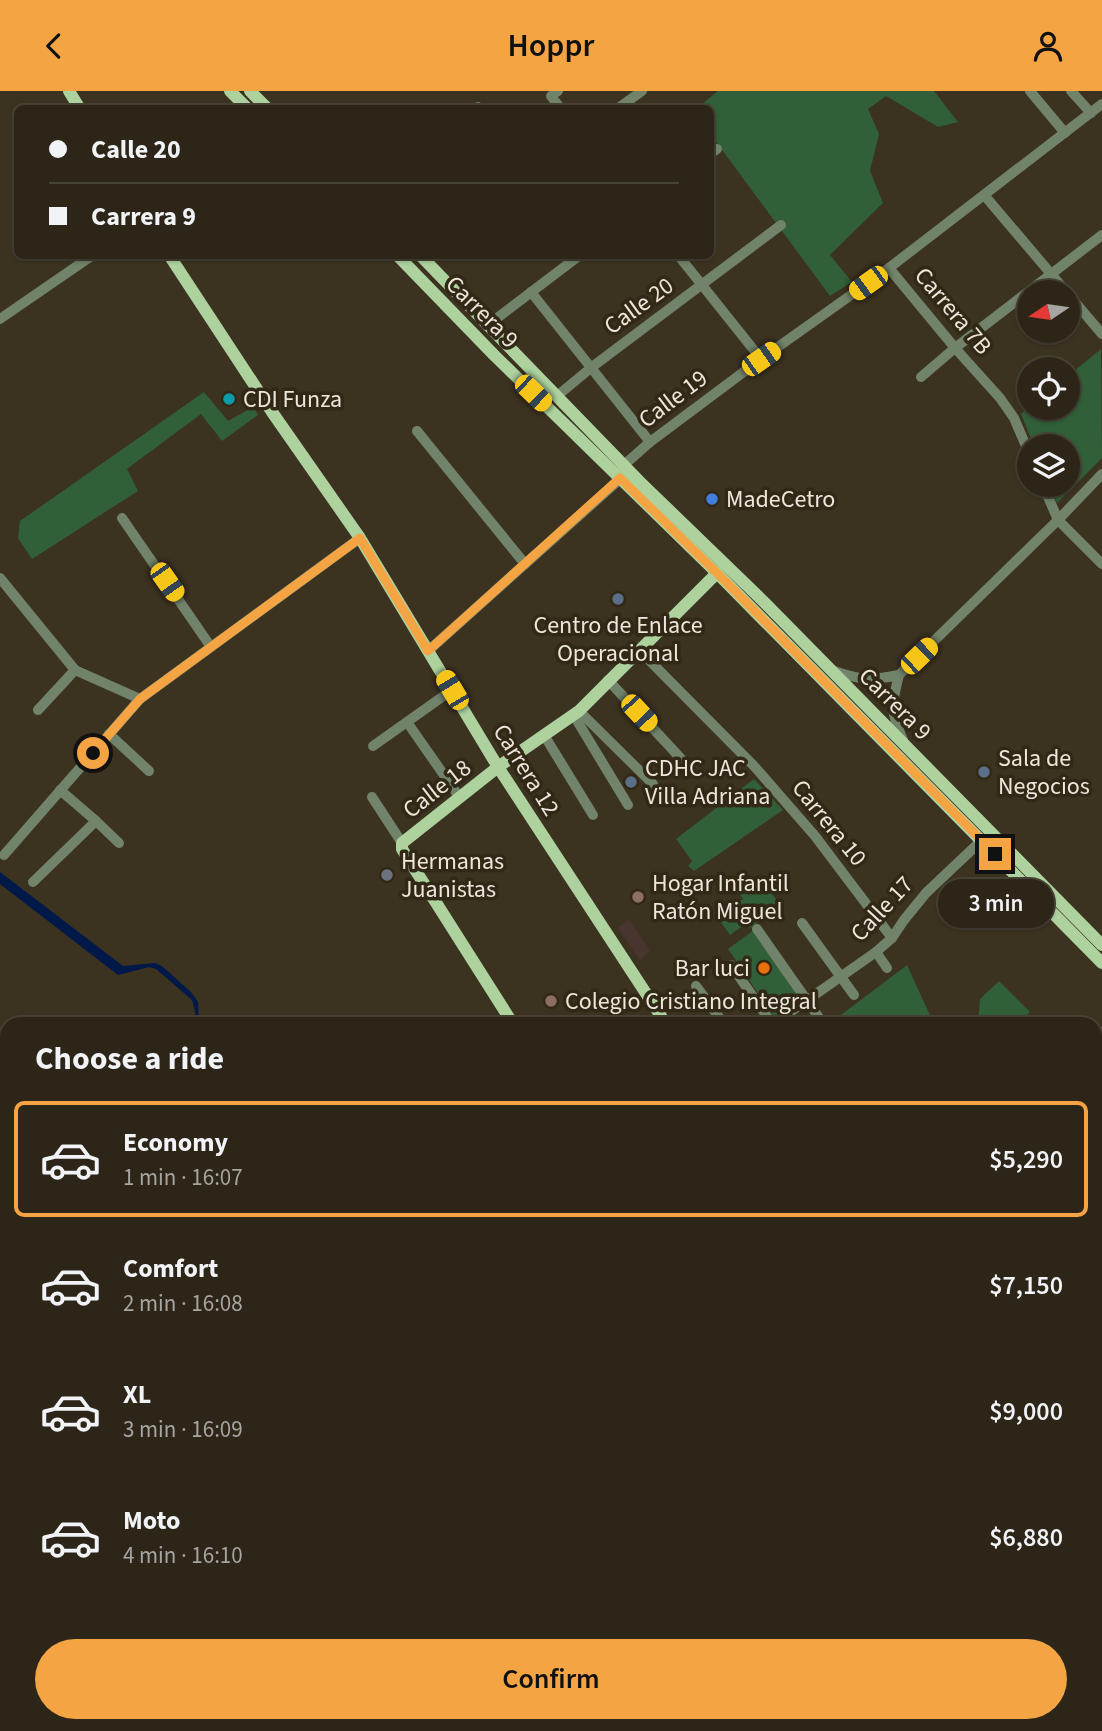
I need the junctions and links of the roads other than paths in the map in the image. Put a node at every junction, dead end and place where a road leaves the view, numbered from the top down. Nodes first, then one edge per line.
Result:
1 (230, 91) edge
2 (250, 91) edge
3 (642, 91) edge
4 (1030, 91) edge
5 (1071, 91) edge
6 (1102, 104) edge
7 (244, 105) edge
8 (264, 105) edge
9 (623, 105) edge
10 (1091, 114) junction
11 (1065, 133) junction
12 (985, 196) junction
13 (781, 225) dead end
14 (1102, 235) edge
15 (87, 259) edge
16 (172, 259) edge
17 (401, 259) edge
18 (423, 259) edge
19 (575, 259) edge
20 (681, 259) edge
21 (889, 268) junction
22 (1052, 274) junction
23 (703, 285) junction
24 (531, 292) junction
25 (0, 319) edge
26 (488, 325) junction
27 (1100, 328) edge
28 (955, 348) junction
29 (761, 359) junction
30 (592, 367) junction
31 (921, 377) dead end
32 (557, 396) junction
33 (417, 431) dead end
34 (1021, 434) edge
35 (650, 442) junction
36 (624, 465) junction
37 (1102, 474) edge
38 (620, 478) junction
39 (1047, 497) edge
40 (122, 518) dead end
41 (1058, 520) junction
42 (360, 538) junction
43 (525, 564) junction
44 (1102, 564) edge
45 (717, 573) junction
46 (2, 584) edge
47 (211, 647) junction
48 (639, 650) junction
49 (428, 651) junction
50 (831, 669) junction
51 (75, 670) junction
52 (899, 675) junction
53 (608, 680) junction
54 (452, 690) junction
55 (140, 699) junction
56 (38, 710) dead end
57 (576, 713) junction
58 (407, 722) junction
59 (109, 734) junction
60 (544, 735) junction
61 (905, 744) junction
62 (373, 746) dead end
63 (685, 763) dead end
64 (498, 767) junction
65 (149, 771) dead end
66 (653, 785) dead end
67 (60, 790) junction
68 (372, 797) dead end
69 (460, 798) junction
70 (628, 805) dead end
71 (593, 815) dead end
72 (96, 821) junction
73 (982, 840) junction
74 (119, 843) dead end
75 (402, 843) junction
76 (4, 855) dead end
77 (33, 882) dead end
78 (803, 923) dead end
79 (757, 929) dead end
80 (892, 938) junction
81 (1102, 945) edge
82 (876, 952) junction
83 (1102, 963) edge
84 (731, 965) dead end
85 (887, 968) dead end
86 (840, 976) junction
87 (696, 986) dead end
88 (855, 995) dead end
89 (807, 999) junction
90 (509, 1017) edge
91 (661, 1017) edge
92 (719, 1017) edge
93 (768, 1017) edge
94 (783, 1017) edge
95 (819, 1017) edge

1 - 7 main road
2 - 8 main road
3 - 9 street
4 - 11 street
5 - 10 street
6 - 10 street, Calle 19
10 - 11 street, Calle 19
11 - 12 street, Calle 19
12 - 21 street, Calle 19
12 - 22 street
13 - 23 street, Calle 20
14 - 22 street
15 - 25 street
16 - 42 main road, Carrera 12
17 - 38 main road, Carrera 9
18 - 26 main road, Carrera 9
19 - 24 street
20 - 23 street
21 - 28 street, Carrera 7B
21 - 29 street, Calle 19
22 - 27 street
22 - 28 street
23 - 29 street
23 - 30 street, Calle 20
24 - 26 street
24 - 30 street
26 - 32 main road, Carrera 9
28 - 31 street
28 - 34 street, Carrera 7B
29 - 35 street, Calle 19
30 - 32 street, Calle 20
30 - 35 street
32 - 36 main road, Carrera 9
33 - 43 street
35 - 36 street, Calle 19
36 - 38 street
36 - 50 main road, Carrera 9
37 - 41 street
38 - 43 street
38 - 45 main road, Carrera 9
39 - 41 street
40 - 47 street
41 - 44 street
41 - 52 street
42 - 47 street
42 - 49 main road, Carrera 12
43 - 49 street
45 - 48 main road, Calle 18
45 - 73 main road, Carrera 9
46 - 51 street
47 - 55 street
48 - 53 main road, Calle 18
48 - 80 street, Carrera 10
49 - 54 main road, Carrera 12
50 - 52 street
50 - 61 main road, Carrera 9
51 - 55 street
51 - 56 street
52 - 61 street
53 - 57 main road, Calle 18
53 - 63 street
54 - 58 street
54 - 64 main road, Carrera 12
55 - 59 street
57 - 60 main road, Calle 18
57 - 66 street
57 - 70 street
58 - 62 street
58 - 69 street
59 - 65 street
59 - 67 street
60 - 64 main road, Calle 18
60 - 71 street
61 - 81 main road, Carrera 9
64 - 69 main road, Calle 18
64 - 91 main road, Carrera 12
67 - 72 street
67 - 76 street
68 - 75 street
69 - 75 main road, Calle 18
72 - 74 street
72 - 77 street
73 - 80 street, Calle 17
73 - 83 main road, Carrera 9
75 - 90 main road
78 - 86 street
79 - 89 street
80 - 82 street, Calle 17
82 - 85 street
82 - 86 street, Calle 17
84 - 93 street
86 - 88 street
86 - 89 street, Calle 17
87 - 92 street
89 - 94 street, Calle 17
89 - 95 street

